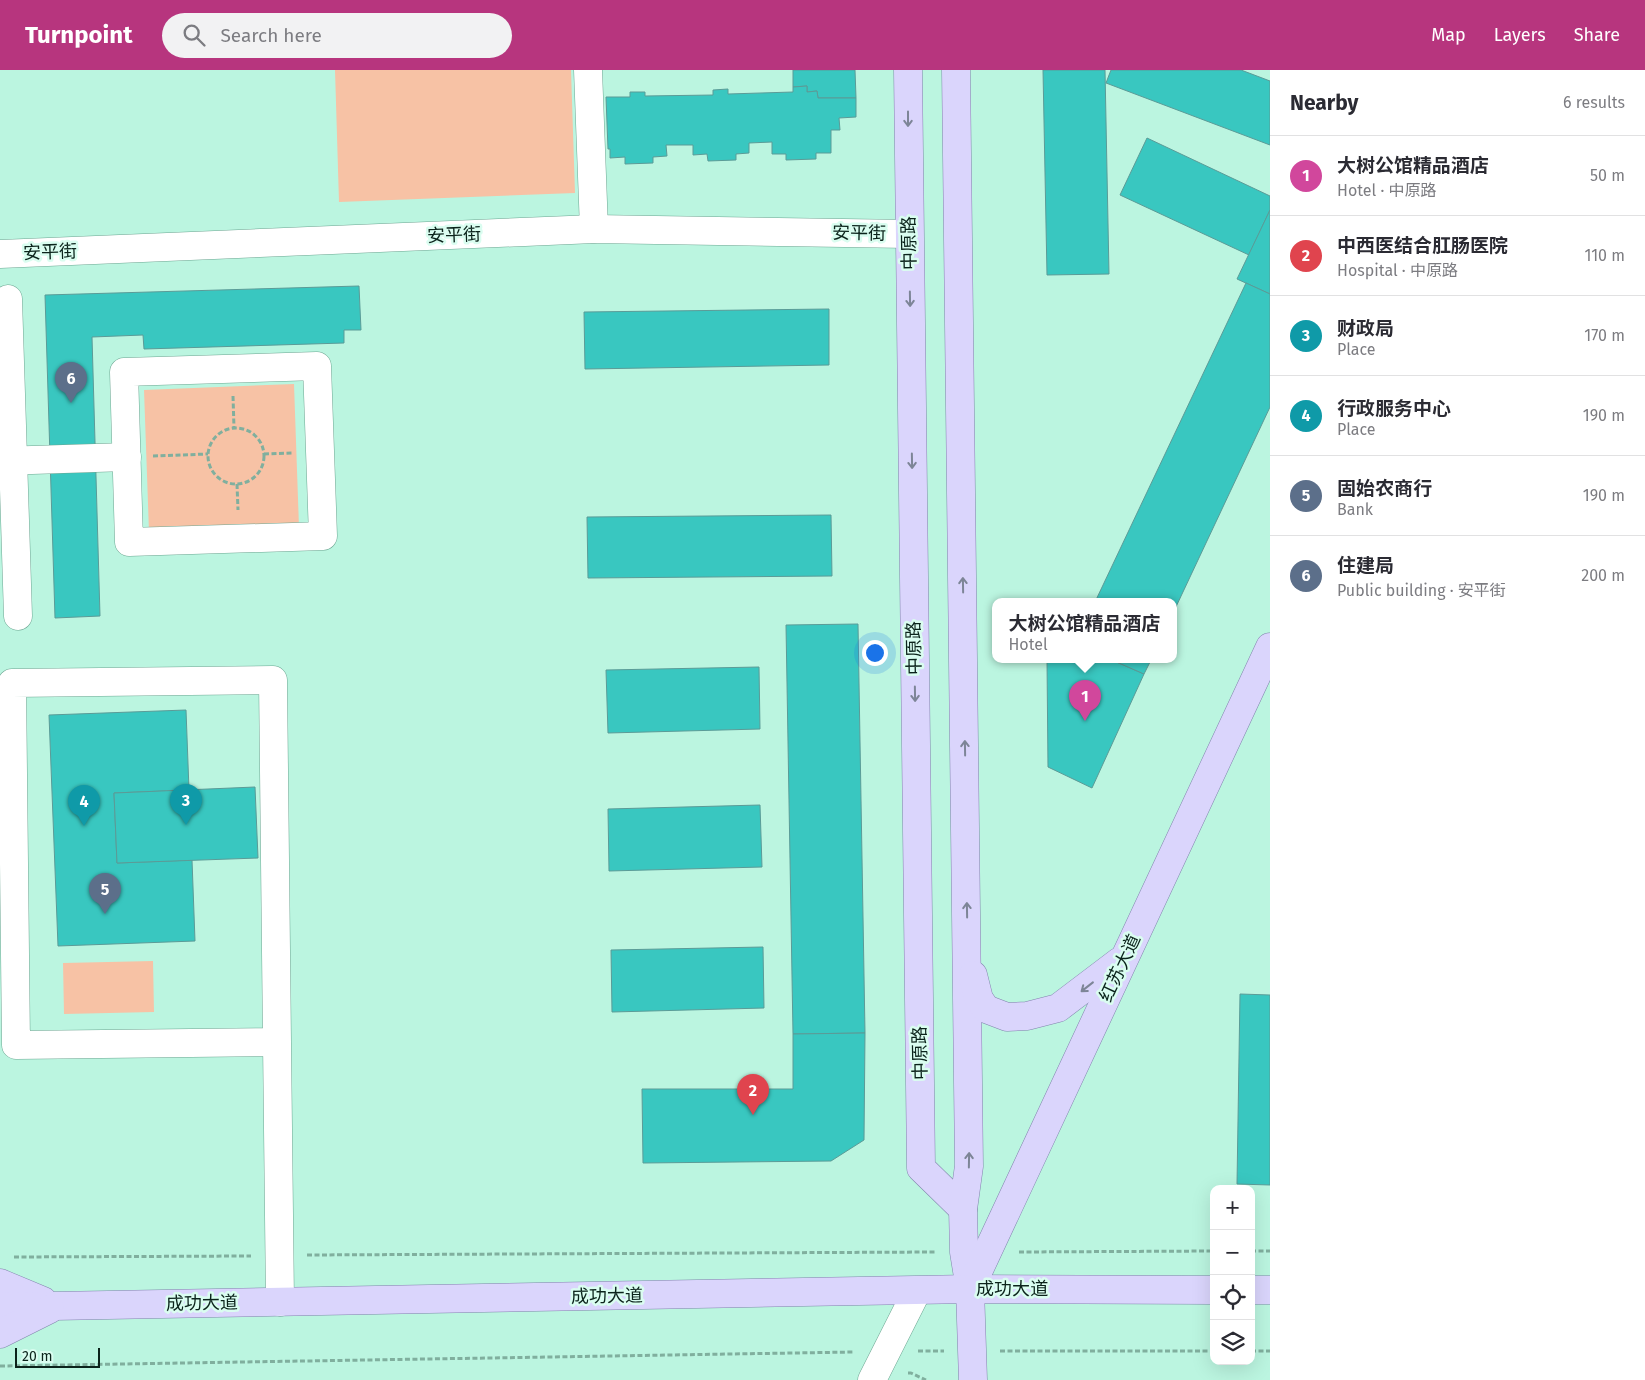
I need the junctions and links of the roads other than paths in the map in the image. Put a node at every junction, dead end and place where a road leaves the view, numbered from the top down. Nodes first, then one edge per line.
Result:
1 (588, 70) edge
2 (908, 70) edge
3 (956, 70) edge
4 (594, 229) junction
5 (909, 234) junction
6 (0, 254) edge
7 (8, 299) dead end
8 (127, 457) junction
9 (6, 461) edge
10 (18, 616) dead end
11 (1270, 647) edge
12 (6, 683) edge
13 (967, 952) junction
14 (1125, 956) junction
15 (277, 1042) junction
16 (963, 1209) junction
17 (976, 1252) junction
18 (0, 1284) edge
19 (970, 1289) junction
20 (917, 1290) junction
21 (1210, 1290) edge
22 (1255, 1290) edge
23 (1270, 1290) edge
24 (280, 1302) junction
25 (56, 1306) junction
26 (0, 1307) edge
27 (0, 1334) edge
28 (872, 1380) edge
29 (973, 1380) edge

1 - 4 street
2 -> 5 main road, 中原路
13 -> 3 main road
4 - 5 street, 安平街
4 - 6 street, 安平街
5 -> 16 main road, 中原路
7 - 9 street
8 - 8 street
8 - 9 street
9 - 10 street
11 - 14 main road, 红苏大道
12 - 15 street
12 - 15 street
14 -> 13 main road
16 -> 13 main road
14 - 17 main road, 红苏大道
15 - 24 street
16 - 17 main road
17 - 19 main road, 红苏大道
18 - 25 main road
19 - 20 main road, 成功大道
19 - 21 main road, 成功大道
19 - 29 main road
20 - 24 main road, 成功大道
20 - 28 street
22 - 23 main road
24 - 25 main road, 成功大道
25 - 26 main road, 成功大道
25 - 27 main road

